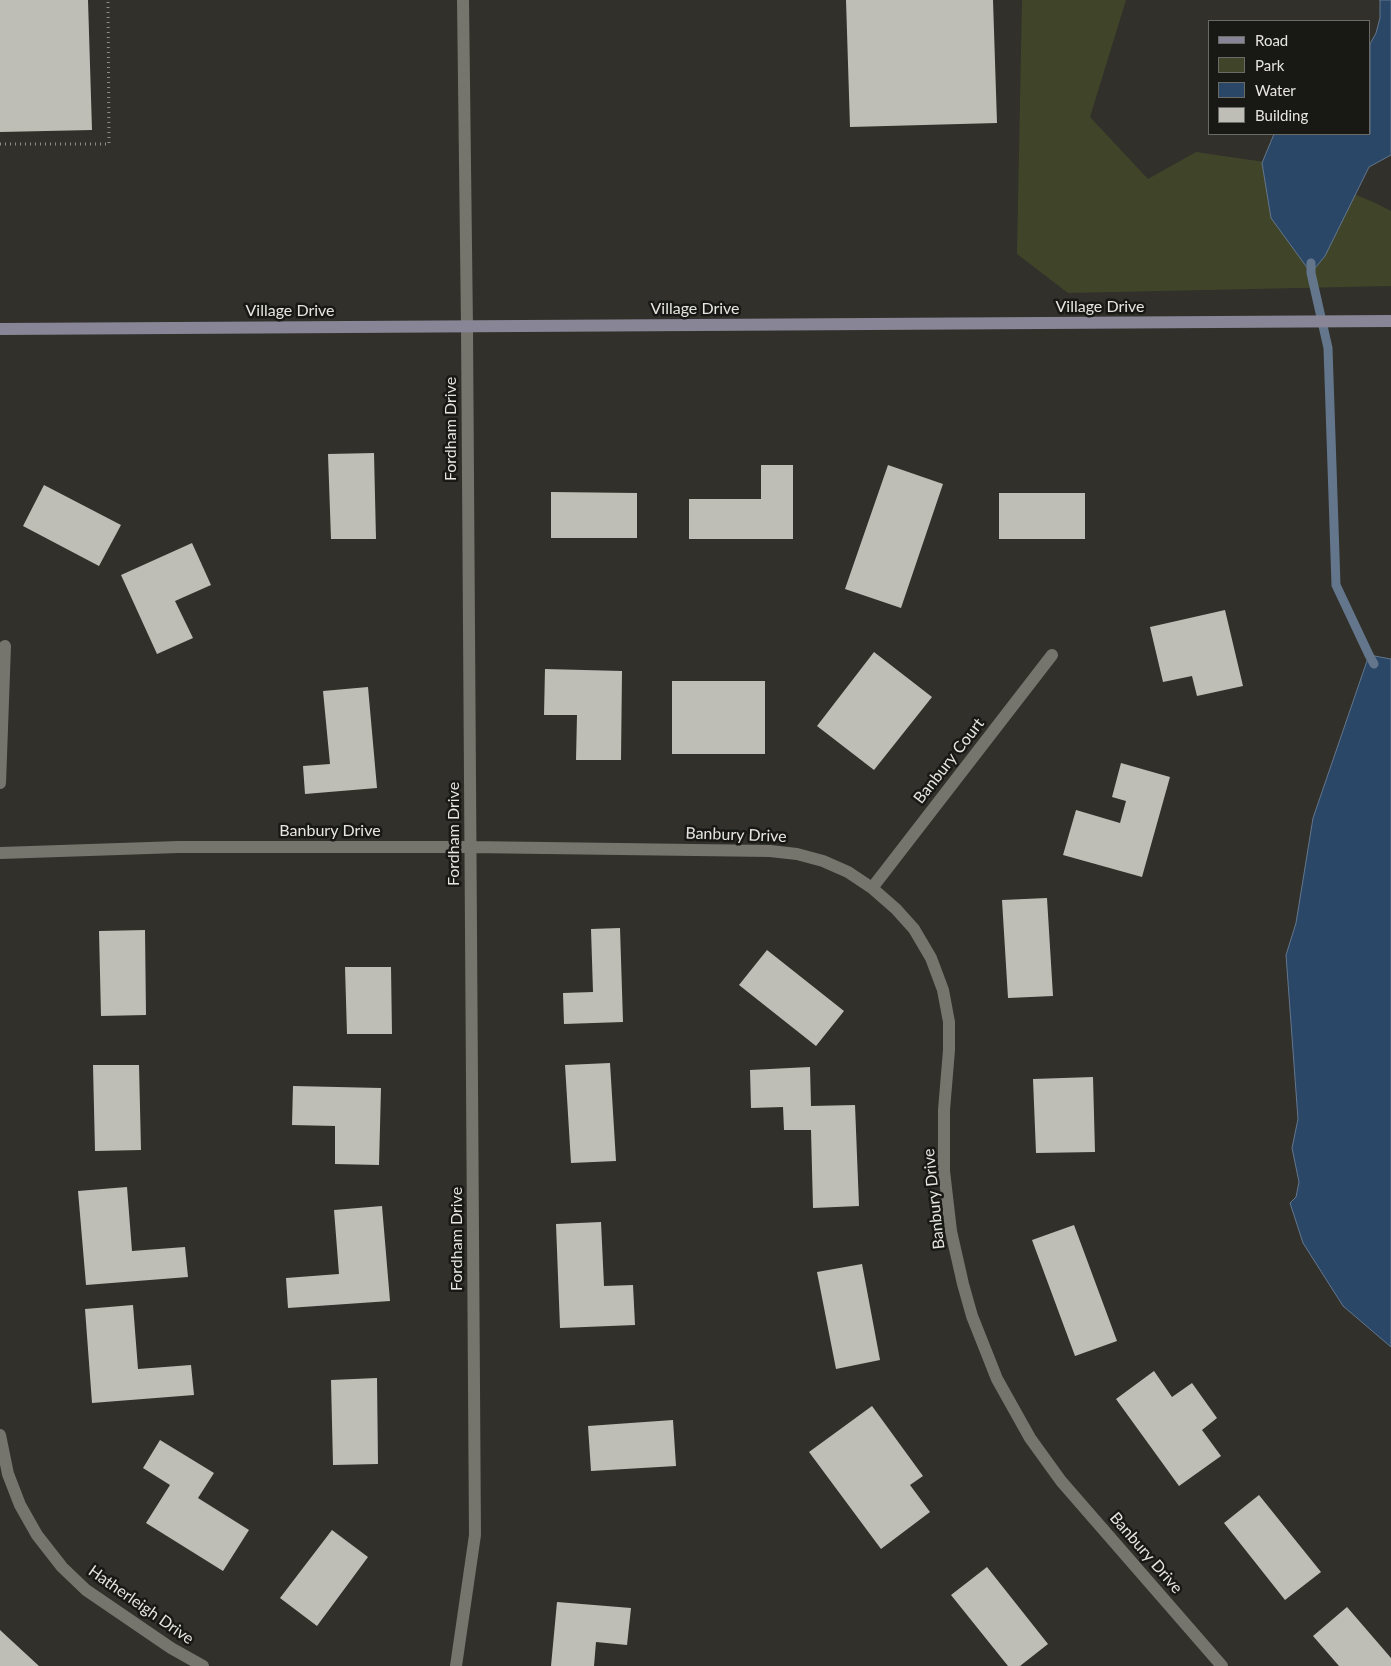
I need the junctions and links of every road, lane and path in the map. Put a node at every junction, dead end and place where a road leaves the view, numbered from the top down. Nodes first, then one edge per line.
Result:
1 (108, 0) edge
2 (463, 0) edge
3 (0, 144) edge
4 (1391, 321) edge
5 (467, 326) junction
6 (0, 329) edge
7 (5, 646) dead end
8 (1052, 655) dead end
9 (0, 783) edge
10 (470, 848) junction
11 (0, 853) edge
12 (872, 888) junction
13 (0, 1435) edge
14 (203, 1666) edge
15 (456, 1666) edge
16 (1222, 1666) edge

1 - 3 path
2 - 5 street, Fordham Drive
4 - 5 main road, Village Drive
5 - 6 main road, Village Drive
5 - 10 street, Fordham Drive
7 - 9 street
8 - 12 street, Banbury Court
10 - 11 street, Banbury Drive
10 - 12 street, Banbury Drive
10 - 15 street, Fordham Drive
12 - 16 street, Banbury Drive
13 - 14 street, Hatherleigh Drive

